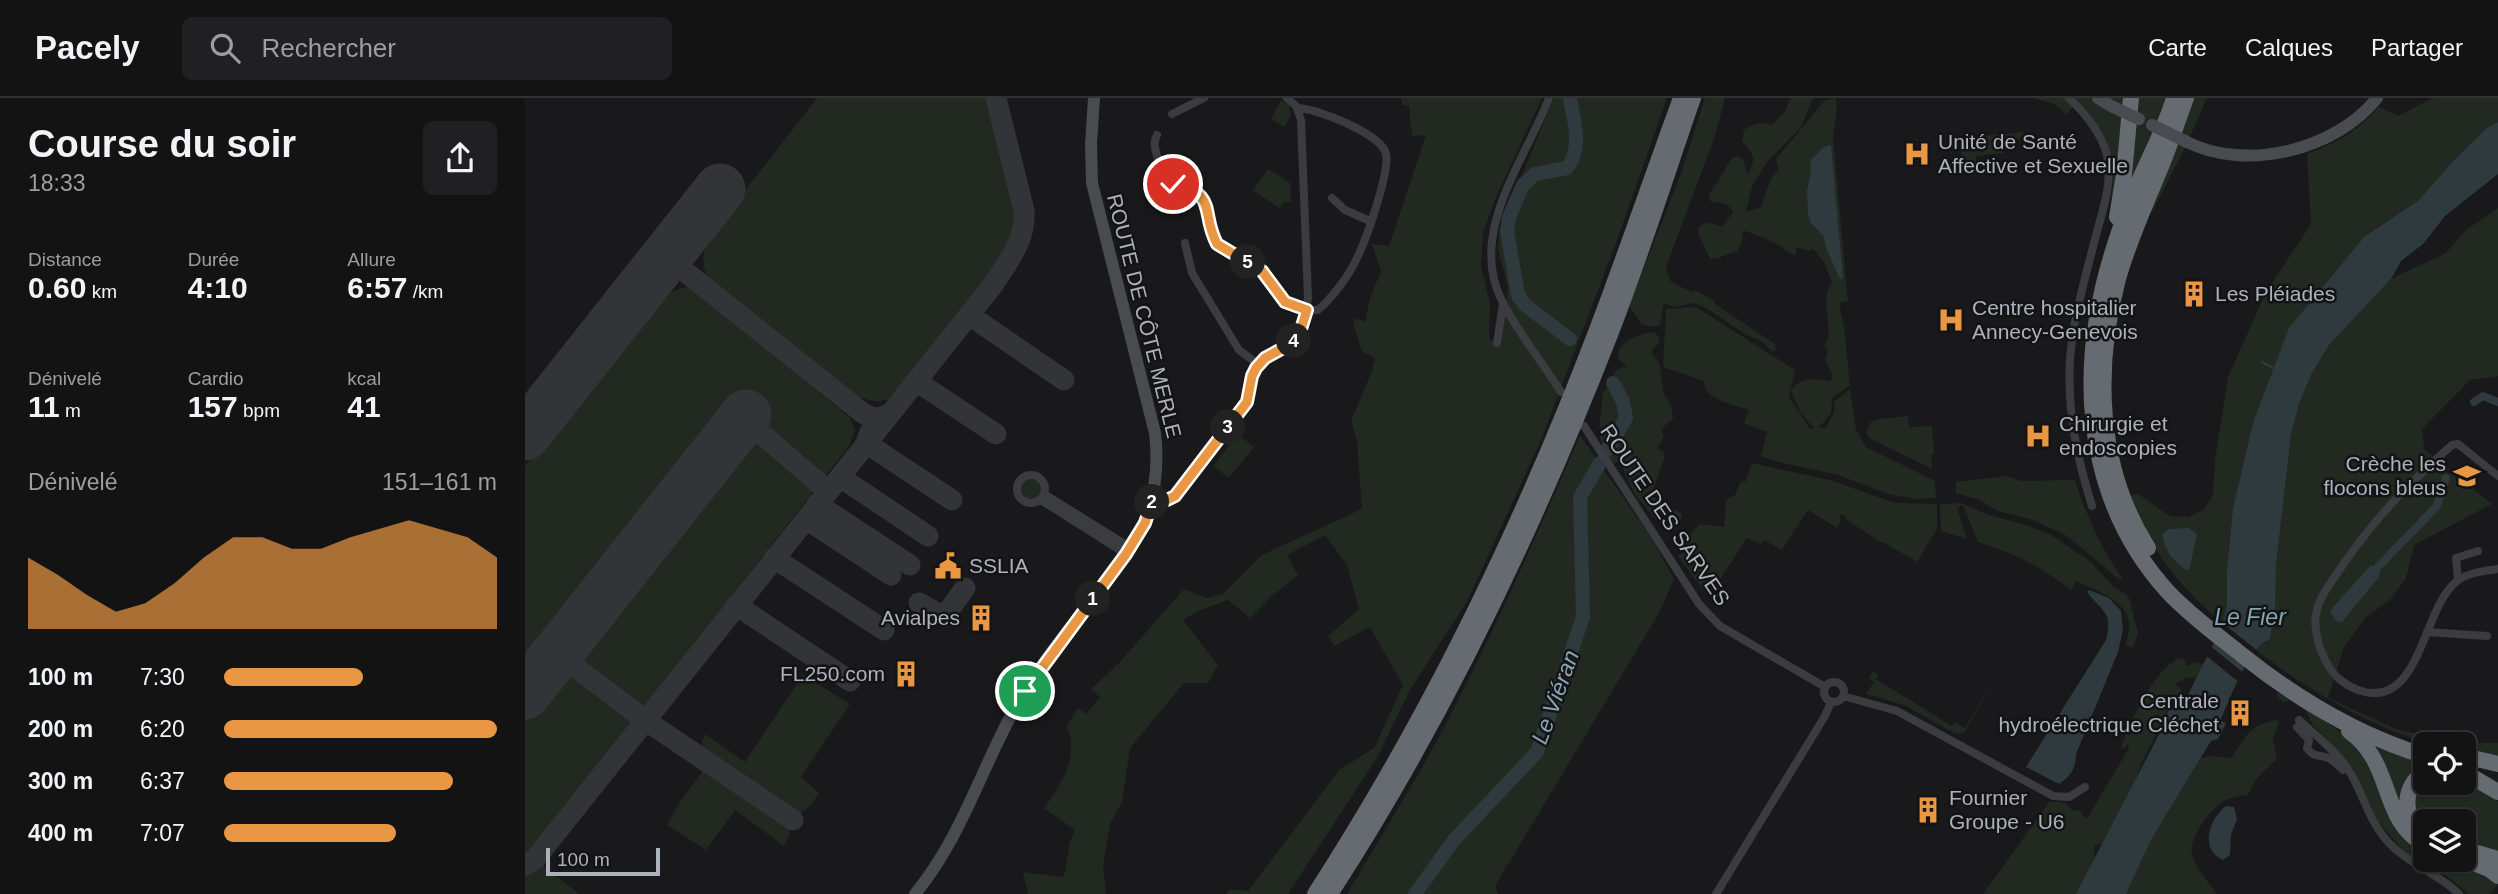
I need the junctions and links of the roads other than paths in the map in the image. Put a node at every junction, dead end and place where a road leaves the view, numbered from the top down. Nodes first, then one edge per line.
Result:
1 (1094, 98) edge
2 (1204, 98) edge
3 (1287, 98) edge
4 (1549, 98) edge
5 (1681, 98) edge
6 (1693, 98) edge
7 (2069, 98) edge
8 (2098, 98) edge
9 (2130, 98) edge
10 (2174, 98) edge
11 (2186, 98) edge
12 (2194, 98) edge
13 (2375, 100) edge
14 (1297, 108) junction
15 (1172, 114) dead end
16 (1157, 135) dead end
17 (2166, 154) junction
18 (1332, 198) dead end
19 (1370, 220) junction
20 (1185, 243) dead end
21 (2106, 275) junction
22 (1503, 304) junction
23 (1307, 310) junction
24 (1497, 343) dead end
25 (1259, 365) junction
26 (1561, 392) dead end
27 (1584, 426) dead end
28 (2498, 476) edge
29 (1043, 496) dead end
30 (1153, 499) junction
31 (2092, 506) dead end
32 (1128, 551) junction
33 (2478, 551) dead end
34 (2498, 569) edge
35 (2458, 580) junction
36 (2179, 597) junction
37 (2427, 632) junction
38 (2487, 636) dead end
39 (2280, 679) junction
40 (1825, 687) junction
41 (1843, 696) junction
42 (1831, 702) junction
43 (2312, 706) junction
44 (2298, 724) dead end
45 (2313, 738) junction
46 (2413, 743) edge
47 (2413, 752) edge
48 (2476, 759) edge
49 (2498, 764) edge
50 (2476, 770) edge
51 (2353, 779) junction
52 (2476, 780) edge
53 (2498, 781) edge
54 (2413, 782) edge
55 (2085, 786) dead end
56 (2498, 792) edge
57 (2413, 821) edge
58 (2413, 837) edge
59 (2476, 853) edge
60 (2498, 859) edge
61 (2476, 864) edge
62 (2498, 876) edge
63 (915, 894) edge
64 (1315, 894) edge
65 (1330, 894) edge
66 (1716, 894) edge
67 (2459, 894) edge

1 - 30 main road, ROUTE DE CÔTE MERLE
2 - 15 street
3 - 14 street
4 - 22 street
5 - 64 highway
6 - 65 highway
7 - 31 street
8 - 13 main road, bridge
9 - 21 highway
10 - 21 highway
11 - 17 highway
12 - 17 highway
14 - 19 street
14 - 23 street
16 - 23 street
17 - 36 highway
18 - 19 street
19 - 23 street
20 - 25 street
21 - 36 highway
22 - 24 street
22 - 26 street
23 - 25 street
25 - 30 street
27 - 40 street, ROUTE DES SARVES
28 - 37 street
29 - 32 street
30 - 32 main road, ROUTE DE CÔTE MERLE
32 - 63 main road, ROUTE DE CÔTE MERLE
33 - 35 street
34 - 35 street
35 - 37 street
36 - 39 highway
37 - 38 street
39 - 43 highway
39 - 46 highway
40 - 41 street
40 - 42 street
41 - 42 street
41 - 55 street
42 - 66 street
43 - 47 highway
43 - 58 highway
44 - 45 street
45 - 51 street
45 - 51 street
48 - 49 highway
50 - 53 highway
51 - 67 street
52 - 56 highway
54 - 57 highway
59 - 60 highway
61 - 62 highway

